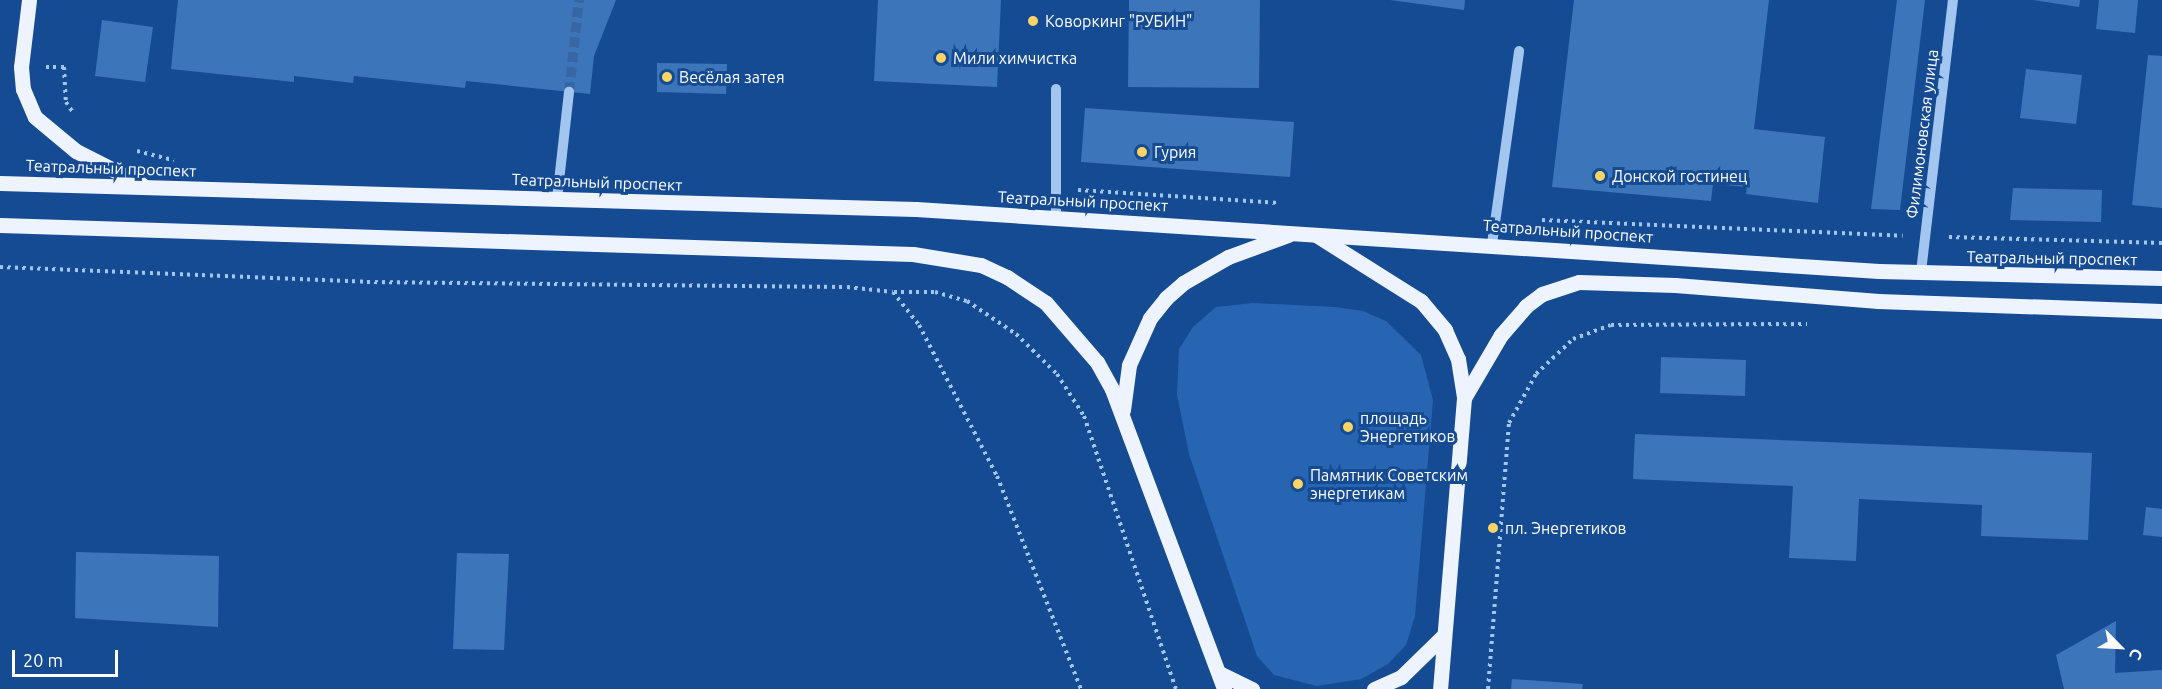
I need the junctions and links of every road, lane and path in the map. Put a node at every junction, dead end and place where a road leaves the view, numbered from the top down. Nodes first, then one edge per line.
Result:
1 (29, 0) edge
2 (1953, 0) edge
3 (1519, 51) dead end
4 (1056, 89) dead end
5 (569, 92) tunnel mouth
6 (0, 183) edge
7 (146, 187) junction
8 (557, 199) junction
9 (1056, 217) junction
10 (0, 225) edge
11 (1304, 232) junction
12 (1880, 236) dead end
13 (1925, 236) junction
14 (2162, 243) edge
15 (1492, 244) junction
16 (0, 267) edge
17 (1921, 272) junction
18 (2162, 278) edge
19 (893, 292) junction
20 (2162, 310) edge
21 (1819, 324) dead end
22 (1464, 398) junction
23 (1122, 419) junction
24 (1444, 635) junction
25 (1219, 672) junction
26 (1081, 689) edge
27 (1176, 689) edge
28 (1224, 689) edge
29 (1252, 689) edge
30 (1374, 689) edge
31 (1440, 689) edge
32 (1488, 689) edge

1 - 7 main road
2 - 13 street, Филимоновская улица
3 - 15 street
4 - 9 street
5 - 8 street
6 - 7 main road, Театральный проспект
7 - 8 main road, Театральный проспект
8 - 9 main road, Театральный проспект
9 - 11 main road, Театральный проспект
10 - 23 main road
11 - 15 main road, Театральный проспект
11 - 22 main road
11 - 23 main road
12 - 13 path
13 - 14 path
13 - 17 street, Филимоновская улица
15 - 17 main road, Театральный проспект
16 - 19 path
17 - 18 main road, Театральный проспект
19 - 26 path
19 - 27 path
20 - 22 main road
21 - 32 path
22 - 24 main road
23 - 25 main road
24 - 30 main road
24 - 31 main road
25 - 28 main road
25 - 29 main road

